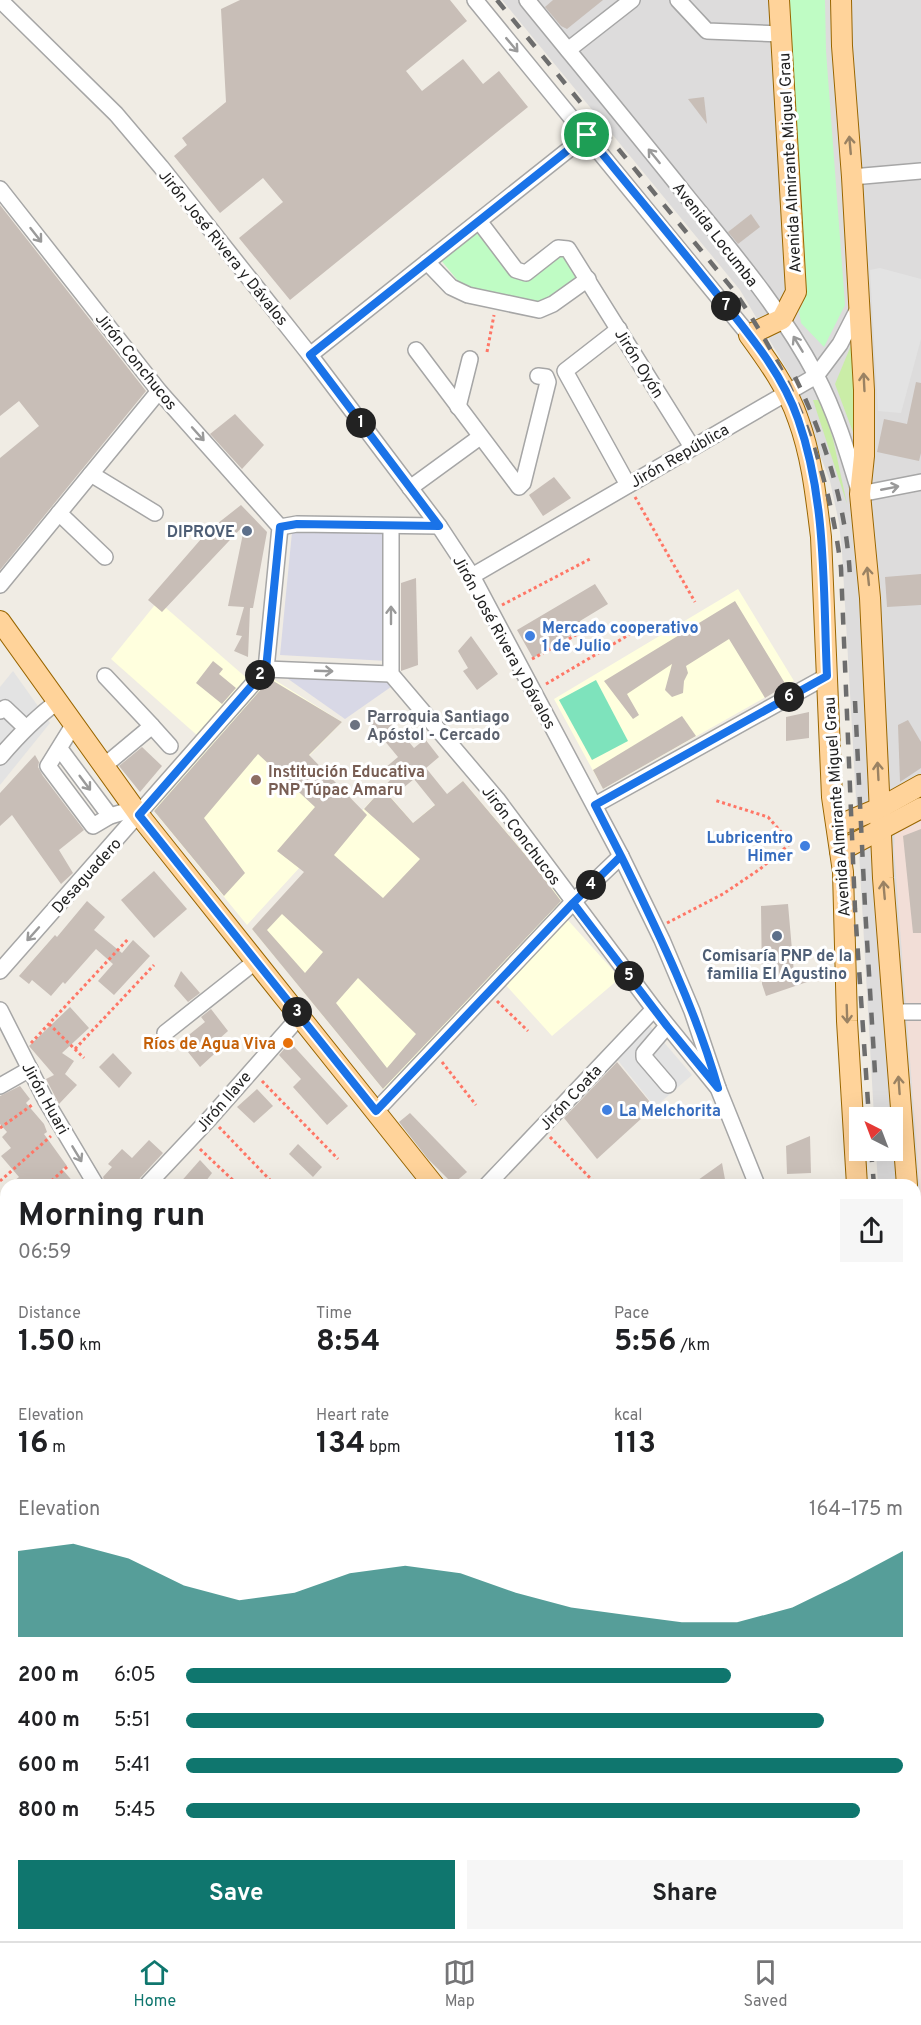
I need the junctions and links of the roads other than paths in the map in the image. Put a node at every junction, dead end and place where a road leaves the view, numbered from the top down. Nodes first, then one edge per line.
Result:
1 (0, 0) edge
2 (475, 0) edge
3 (527, 0) edge
4 (632, 0) edge
5 (678, 0) edge
6 (779, 0) edge
7 (841, 0) edge
8 (782, 34) junction
9 (568, 50) junction
10 (587, 135) junction
11 (921, 171) edge
12 (852, 177) junction
13 (0, 189) edge
14 (479, 221) junction
15 (428, 262) junction
16 (588, 279) junction
17 (860, 306) junction
18 (782, 319) junction
19 (619, 329) junction
20 (749, 335) junction
21 (416, 350) dead end
22 (310, 355) junction
23 (471, 359) dead end
24 (538, 376) dead end
25 (816, 376) junction
26 (159, 391) junction
27 (786, 392) junction
28 (458, 407) junction
29 (480, 436) junction
30 (692, 447) junction
31 (91, 474) junction
32 (921, 482) edge
33 (628, 485) junction
34 (410, 488) junction
35 (860, 494) junction
36 (59, 513) junction
37 (155, 513) dead end
38 (390, 526) junction
39 (439, 526) junction
40 (280, 527) junction
41 (105, 557) dead end
42 (472, 576) junction
43 (0, 585) edge
44 (0, 621) edge
45 (266, 669) junction
46 (391, 674) junction
47 (105, 676) dead end
48 (827, 676) junction
49 (57, 702) junction
50 (0, 711) edge
51 (74, 724) junction
52 (152, 726) junction
53 (25, 728) junction
54 (170, 746) dead end
55 (0, 757) edge
56 (104, 766) junction
57 (921, 785) edge
58 (595, 805) junction
59 (880, 807) junction
60 (921, 808) edge
61 (136, 812) junction
62 (837, 826) junction
63 (881, 829) junction
64 (840, 851) junction
65 (621, 856) junction
66 (573, 903) junction
67 (256, 962) junction
68 (0, 971) edge
69 (654, 1009) junction
70 (0, 1010) edge
71 (894, 1012) junction
72 (921, 1012) edge
73 (300, 1016) junction
74 (667, 1026) junction
75 (165, 1033) dead end
76 (30, 1069) junction
77 (668, 1085) dead end
78 (0, 1086) edge
79 (718, 1088) junction
80 (854, 1107) edge
81 (897, 1107) edge
82 (376, 1111) junction
83 (858, 1161) edge
84 (901, 1161) edge
85 (92, 1179) edge
86 (152, 1179) edge
87 (429, 1179) edge
88 (493, 1179) edge
89 (755, 1179) edge
90 (857, 1179) edge
91 (906, 1179) edge

1 - 22 street, Jirón José Rivera y Dávalos
2 -> 10 street
3 - 9 street, Avenida Locumba
4 - 9 street
5 - 8 street
6 - 8 main road, Avenida Almirante Miguel Grau
12 -> 7 main road
8 - 18 main road, Avenida Almirante Miguel Grau
18 -> 9 street, Avenida Locumba
10 - 14 street
10 - 20 street
11 - 12 street
12 - 17 main road
13 -> 26 street, Jirón Conchucos
14 - 15 street
14 - 16 street, Jirón Oyón
15 - 16 street
15 - 22 street
16 - 19 street, Jirón Oyón
17 - 25 street, Jirón República
35 -> 17 main road
18 - 20 main road
25 -> 18 street, Avenida Locumba
19 - 30 street, Jirón Oyón
19 - 33 street
20 - 27 main road, Avenida Almirante Miguel Grau
21 - 28 street
22 - 34 street, Jirón José Rivera y Dávalos
23 - 28 street
24 - 29 street
25 - 27 street, Jirón República
25 - 35 street, Avenida Locumba
26 - 31 street
26 -> 40 street, Jirón Conchucos
27 - 30 street, Jirón República
27 - 48 main road, Avenida Almirante Miguel Grau
28 - 29 street
29 - 34 street
30 - 33 street, Jirón República
31 - 36 street
31 - 37 street
35 -> 32 street
33 - 42 street, Jirón República
34 - 39 street, Jirón José Rivera y Dávalos
59 -> 35 main road
36 - 41 street
36 - 43 street
38 - 39 street
38 - 40 street
46 -> 38 street
39 - 42 street, Jirón José Rivera y Dávalos
40 - 45 street
42 - 58 street, Jirón José Rivera y Dávalos
44 - 49 main road
45 -> 46 street
45 - 61 street, Desaguadero
46 - 66 street, Jirón Conchucos
47 - 52 street
48 - 58 street
48 - 62 main road, Avenida Almirante Miguel Grau
49 - 51 main road
49 - 53 street
50 - 53 street
51 - 56 main road
51 -> 61 street
52 - 54 street
52 - 56 street
53 - 55 street
56 - 61 main road
57 - 59 main road
58 - 65 street, Jirón José Rivera y Dávalos
59 - 62 main road
59 - 63 main road
60 - 63 main road
61 - 67 main road
61 -> 68 street, Desaguadero
62 - 64 main road, Avenida Almirante Miguel Grau
63 - 64 main road
71 -> 63 main road
64 -> 80 main road, Avenida Almirante Miguel Grau
65 - 66 street
65 - 79 street, Jirón José Rivera y Dávalos
66 - 69 street, Jirón Conchucos
66 - 82 street
67 - 73 main road
67 - 75 street
69 - 74 street, Jirón Conchucos
69 - 88 street, Jirón Coata
70 - 76 street, Jirón Huari
71 - 72 street
81 -> 71 main road
73 - 82 main road
73 - 86 street, Jirón Ilave
74 - 77 street
74 - 79 street, Jirón Conchucos
76 - 78 street
76 -> 85 street, Jirón Huari
79 - 89 street, Jirón Conchucos
82 - 87 main road
83 - 90 main road, Avenida Almirante Miguel Grau
84 - 91 main road

